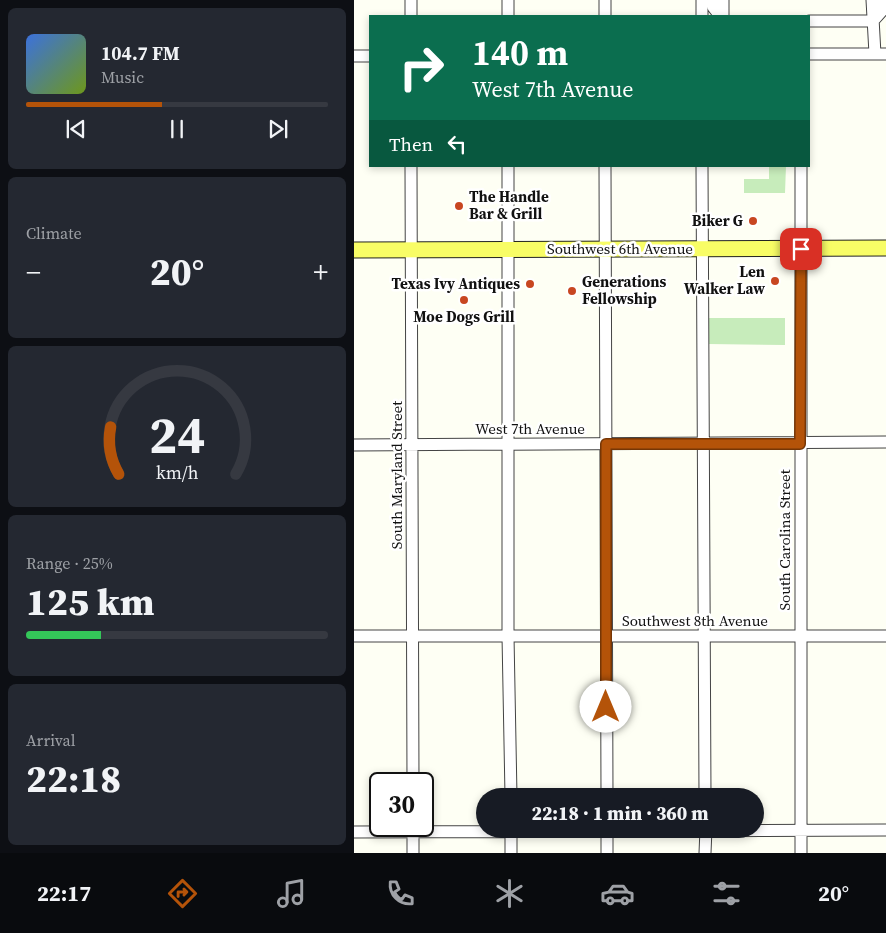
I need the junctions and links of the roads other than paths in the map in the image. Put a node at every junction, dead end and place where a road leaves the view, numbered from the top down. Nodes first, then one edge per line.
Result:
1 (411, 0) edge
2 (508, 0) edge
3 (605, 0) edge
4 (702, 0) edge
5 (713, 0) edge
6 (723, 0) edge
7 (872, 0) edge
8 (882, 0) edge
9 (411, 15) edge
10 (508, 15) edge
11 (605, 15) edge
12 (702, 15) edge
13 (721, 15) edge
14 (722, 15) edge
15 (810, 21) edge
16 (873, 21) junction
17 (810, 54) edge
18 (880, 54) edge
19 (354, 56) edge
20 (369, 56) edge
21 (411, 167) edge
22 (508, 167) edge
23 (605, 167) edge
24 (702, 167) edge
25 (802, 167) edge
26 (886, 248) edge
27 (509, 249) junction
28 (605, 249) junction
29 (702, 249) junction
30 (801, 249) junction
31 (354, 250) edge
32 (412, 250) junction
33 (886, 442) edge
34 (412, 444) junction
35 (606, 444) junction
36 (703, 444) junction
37 (800, 444) junction
38 (354, 445) edge
39 (508, 445) junction
40 (354, 636) edge
41 (412, 636) junction
42 (508, 636) junction
43 (606, 636) junction
44 (704, 636) junction
45 (886, 636) edge
46 (800, 637) junction
47 (413, 772) edge
48 (510, 788) edge
49 (607, 788) edge
50 (705, 788) edge
51 (434, 829) edge
52 (476, 830) edge
53 (764, 830) edge
54 (801, 830) junction
55 (886, 830) edge
56 (369, 831) edge
57 (354, 832) edge
58 (413, 837) edge
59 (511, 838) edge
60 (607, 838) edge
61 (706, 838) edge
62 (413, 853) edge
63 (511, 853) edge
64 (607, 853) edge
65 (706, 853) edge
66 (801, 853) edge

1 - 9 street
2 - 10 street
3 - 11 street
4 - 12 street
5 - 13 street
6 - 14 street
7 - 16 street
8 - 16 street
15 - 16 street
16 - 18 street
17 - 18 street
19 - 20 street
21 - 32 street, South Maryland Street
22 - 27 street
23 - 28 street
24 - 29 street
25 - 30 street, South Carolina Street
26 - 30 main road, Southwest 6th Avenue
27 - 28 main road, Southwest 6th Avenue
27 - 32 main road, Southwest 6th Avenue
27 - 39 street
28 - 29 main road, Southwest 6th Avenue
28 - 35 street
29 - 30 main road, Southwest 6th Avenue
29 - 36 street
30 - 37 street, South Carolina Street
31 - 32 main road, Southwest 6th Avenue
32 - 34 street, South Maryland Street
33 - 37 street, West 7th Avenue
34 - 38 street, West 7th Avenue
34 - 39 street, West 7th Avenue
34 - 41 street, South Maryland Street
35 - 36 street, West 7th Avenue
35 - 39 street, West 7th Avenue
35 - 43 street
36 - 37 street, West 7th Avenue
36 - 44 street
37 - 46 street, South Carolina Street
39 - 42 street
40 - 41 street, Southwest 8th Avenue
41 - 42 street, Southwest 8th Avenue
41 - 47 street, South Maryland Street
42 - 43 street, Southwest 8th Avenue
42 - 48 street
43 - 44 street, Southwest 8th Avenue
43 - 49 street
44 - 46 street, Southwest 8th Avenue
44 - 50 street
45 - 46 street, Southwest 8th Avenue
46 - 54 street, South Carolina Street
51 - 52 street
53 - 54 street
54 - 55 street
54 - 66 street, South Carolina Street
56 - 57 street
58 - 62 street
59 - 63 street
60 - 64 street
61 - 65 street

